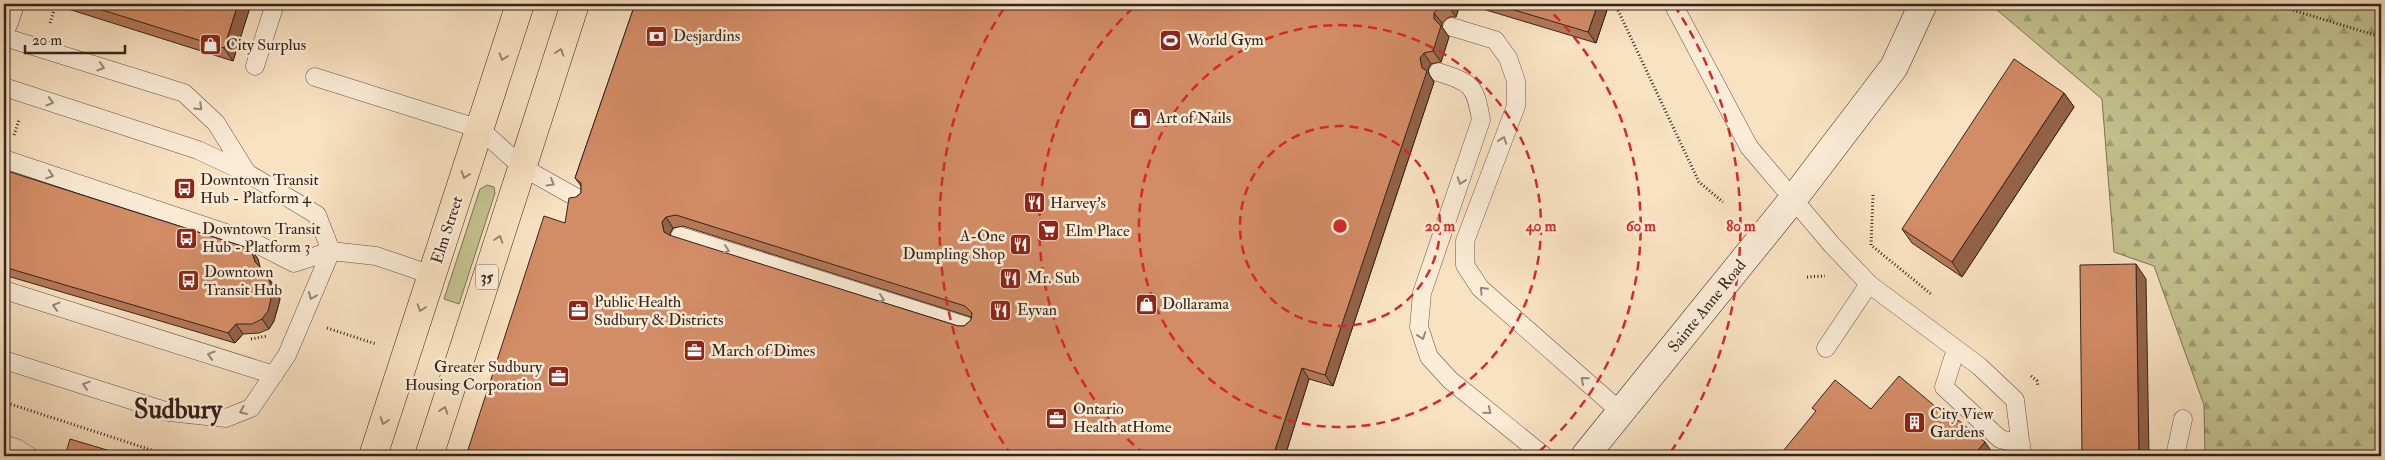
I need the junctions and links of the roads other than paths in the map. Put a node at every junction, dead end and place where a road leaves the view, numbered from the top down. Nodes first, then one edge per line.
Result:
1 (10, 4) edge
2 (275, 4) edge
3 (520, 4) edge
4 (575, 4) edge
5 (1673, 4) edge
6 (1923, 4) edge
7 (4, 22) edge
8 (1452, 27) dead end
9 (4, 37) edge
10 (255, 66) dead end
11 (1438, 72) dead end
12 (315, 77) dead end
13 (4, 87) edge
14 (480, 129) junction
15 (4, 160) edge
16 (522, 167) junction
17 (247, 174) junction
18 (1794, 198) junction
19 (579, 199) edge
20 (680, 236) edge
21 (331, 251) junction
22 (432, 275) junction
23 (1870, 284) junction
24 (4, 290) edge
25 (969, 327) edge
26 (1826, 348) dead end
27 (1956, 349) junction
28 (4, 360) edge
29 (274, 375) junction
30 (1621, 412) junction
31 (2183, 419) dead end
32 (4, 444) edge
33 (2021, 450) edge
34 (30, 456) edge
35 (373, 456) edge
36 (428, 456) edge
37 (1544, 456) edge
38 (1585, 456) edge
39 (2175, 456) edge

1 - 7 main road
2 - 10 lane
3 -> 14 main road, Elm Street
16 -> 4 main road, 35
5 - 18 lane
6 - 18 main road, Sainte Anne Road
30 -> 8 lane
9 -> 17 lane
11 -> 37 lane
12 - 14 lane
13 -> 17 lane
14 - 16 lane
14 -> 22 main road, Elm Street
15 -> 21 lane
16 -> 19 lane
36 -> 16 main road, 35
17 - 21 lane
18 - 23 lane
18 - 30 main road, Sainte Anne Road
20 -> 25 lane
21 - 22 lane
21 -> 29 lane
22 -> 35 main road, Elm Street
23 - 26 lane
23 - 27 lane
29 -> 24 lane
27 - 33 lane
27 - 33 lane
29 -> 28 lane
30 - 38 main road, Sainte Anne Road
31 - 39 lane
32 - 34 lane

